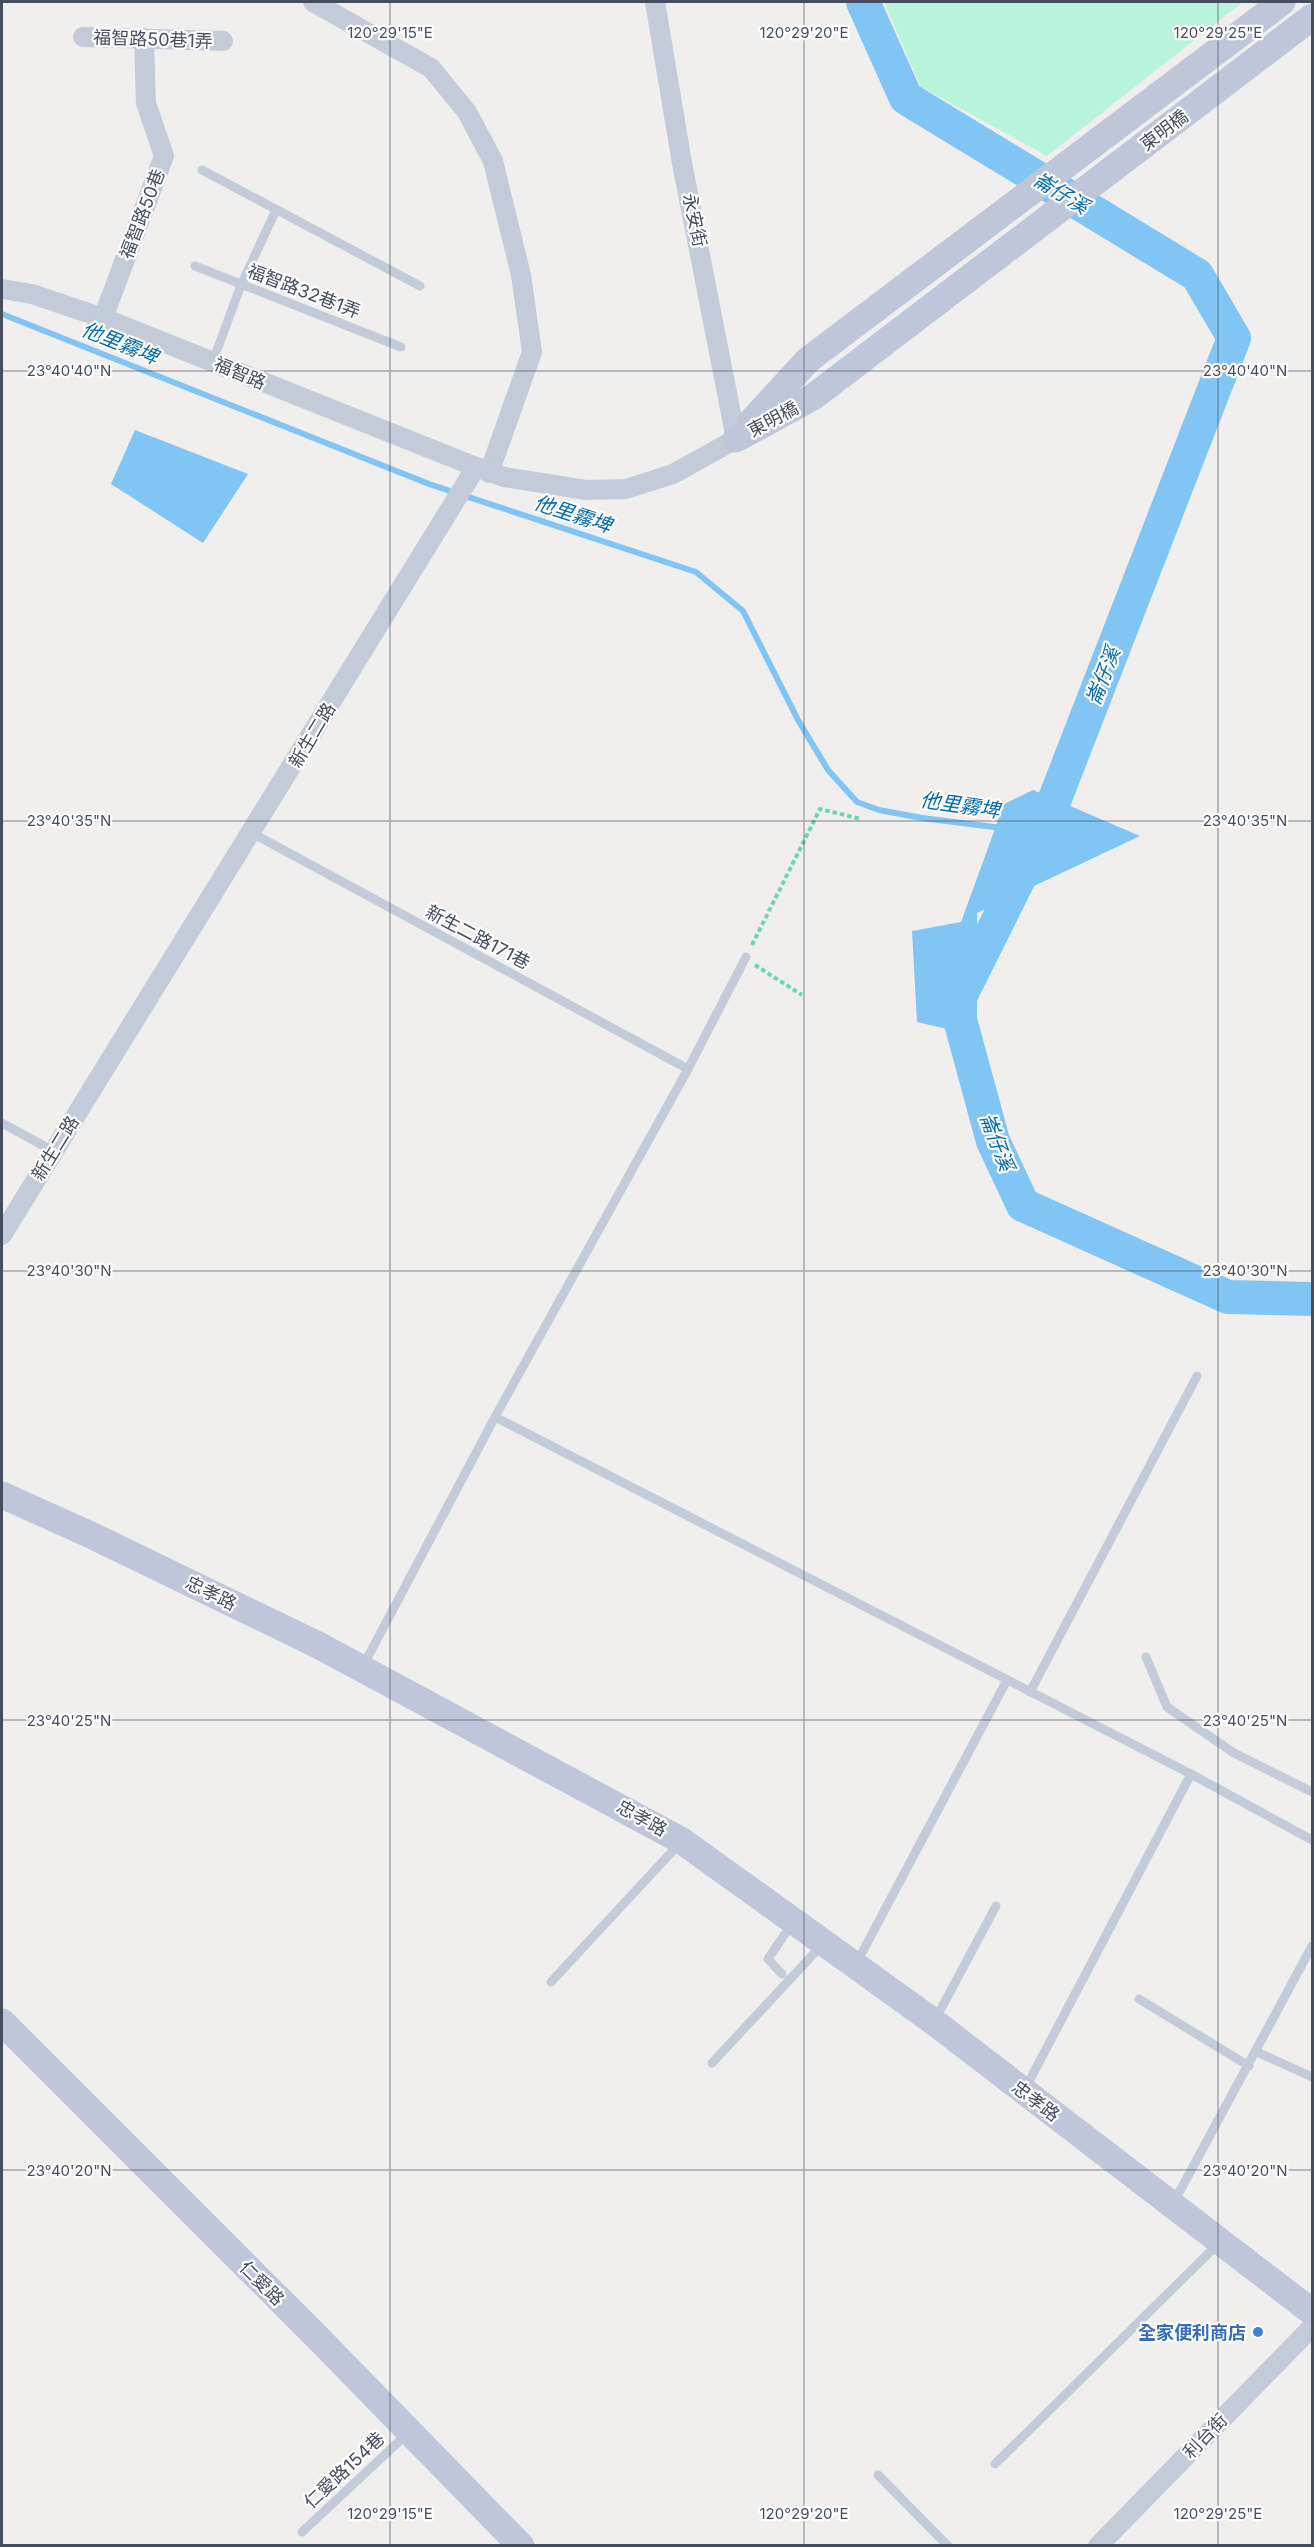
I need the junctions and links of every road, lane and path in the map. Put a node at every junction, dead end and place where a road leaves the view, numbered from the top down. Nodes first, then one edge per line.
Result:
1 (313, 2) edge
2 (655, 2) edge
3 (1282, 2) edge
4 (1312, 17) edge
5 (84, 37) dead end
6 (144, 39) junction
7 (223, 41) dead end
8 (202, 170) dead end
9 (276, 210) junction
10 (195, 266) dead end
11 (241, 285) junction
12 (420, 286) dead end
13 (2, 289) edge
14 (104, 318) junction
15 (401, 346) dead end
16 (213, 361) junction
17 (736, 439) junction
18 (483, 470) junction
19 (861, 819) dead end
20 (252, 833) junction
21 (746, 957) junction
22 (802, 995) dead end
23 (688, 1069) junction
24 (2, 1123) edge
25 (53, 1151) junction
26 (2, 1235) edge
27 (1197, 1376) dead end
28 (495, 1417) junction
29 (2, 1495) edge
30 (1146, 1657) dead end
31 (362, 1668) junction
32 (1007, 1680) junction
33 (1030, 1692) junction
34 (1191, 1774) junction
35 (1312, 1792) edge
36 (1312, 1840) edge
37 (682, 1841) junction
38 (996, 1906) dead end
39 (795, 1920) junction
40 (825, 1942) junction
41 (1312, 1946) edge
42 (856, 1964) junction
43 (782, 1974) dead end
44 (551, 1982) dead end
45 (1139, 1999) dead end
46 (2, 2022) edge
47 (934, 2022) junction
48 (1257, 2052) junction
49 (712, 2062) dead end
50 (1249, 2066) junction
51 (1312, 2077) edge
52 (1023, 2091) junction
53 (1173, 2204) junction
54 (1220, 2241) junction
55 (1312, 2312) edge
56 (1312, 2327) edge
57 (409, 2432) junction
58 (994, 2464) dead end
59 (879, 2475) dead end
60 (302, 2532) dead end
61 (521, 2546) edge
62 (948, 2546) edge
63 (1098, 2546) edge

1 - 18 street, 新生二路
2 - 17 street, 永安街
3 - 17 main road, 東明橋
4 - 17 main road, 東明橋
5 - 6 street, 福智路50巷1弄
6 - 7 street, 福智路50巷1弄
6 - 14 street, 福智路50巷
8 - 9 lane
9 - 11 lane
9 - 12 lane
10 - 11 lane, 福智路32巷1弄
11 - 15 lane, 福智路32巷1弄
11 - 16 lane
13 - 14 street, 福智路
14 - 16 street, 福智路
16 - 18 street, 福智路
17 - 18 street
18 - 20 street, 新生二路
19 - 21 path
20 - 23 lane, 新生二路171巷
20 - 25 street, 新生二路
21 - 22 path
21 - 23 lane
23 - 28 lane
24 - 25 lane
25 - 26 street, 新生二路
27 - 33 lane
28 - 31 lane
28 - 32 lane
29 - 31 main road, 忠孝路
30 - 35 lane
31 - 37 main road, 忠孝路
32 - 33 lane
32 - 42 lane
33 - 34 lane
34 - 36 lane
34 - 52 lane
37 - 39 main road, 忠孝路
37 - 44 lane
38 - 47 lane
39 - 40 main road, 忠孝路
39 - 43 lane
40 - 42 main road, 忠孝路
40 - 49 lane
41 - 48 lane
42 - 47 main road, 忠孝路
45 - 50 lane
46 - 57 main road, 仁愛路
47 - 52 main road, 忠孝路
48 - 50 lane
48 - 51 lane
50 - 53 lane
52 - 53 main road, 忠孝路
53 - 54 main road, 忠孝路
54 - 55 main road, 忠孝路
54 - 58 lane
56 - 63 street, 利台街
57 - 60 lane, 仁愛路154巷
57 - 61 main road, 仁愛路
59 - 62 lane

